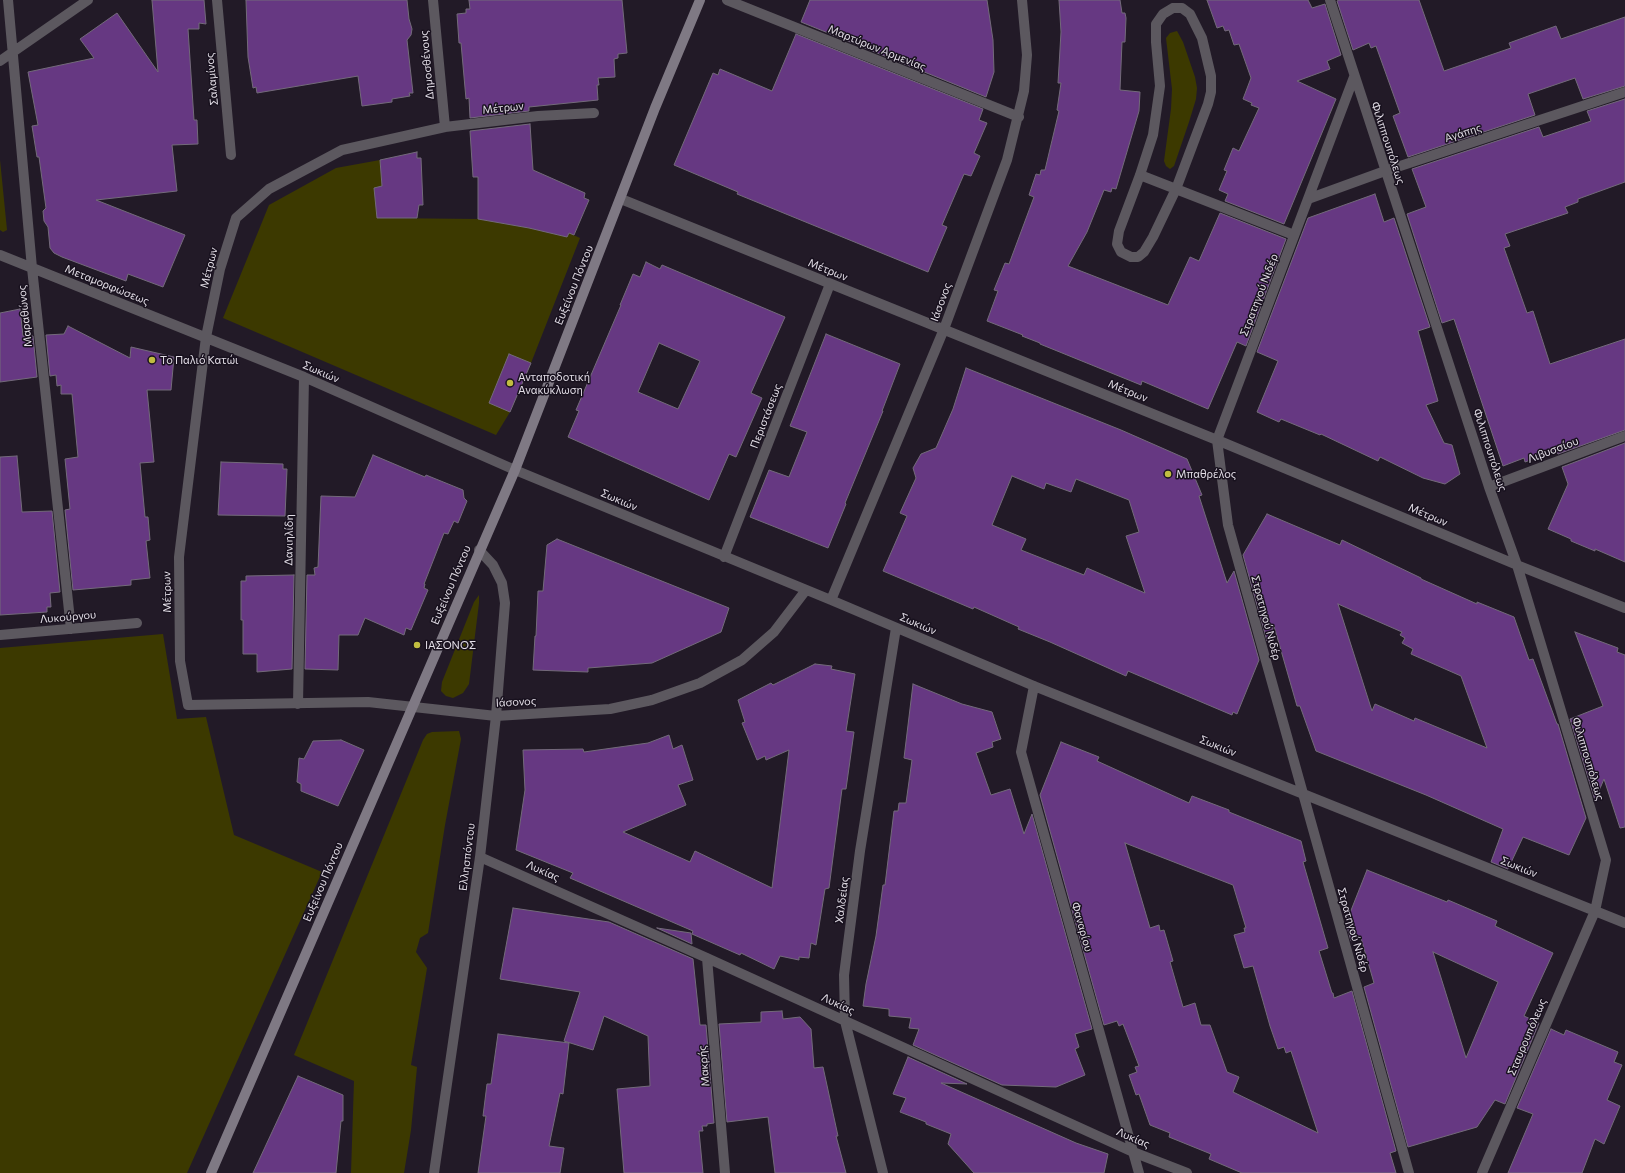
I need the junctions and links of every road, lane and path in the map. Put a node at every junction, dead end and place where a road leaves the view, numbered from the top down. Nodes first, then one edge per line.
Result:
1 (8, 0) edge
2 (88, 0) edge
3 (217, 0) edge
4 (433, 0) edge
5 (700, 0) edge
6 (727, 0) edge
7 (1022, 0) edge
8 (1330, 0) edge
9 (12, 52) junction
10 (0, 61) edge
11 (1354, 77) junction
12 (1625, 92) edge
13 (594, 113) dead end
14 (1019, 118) junction
15 (445, 127) junction
16 (231, 155) dead end
17 (1385, 172) junction
18 (1140, 176) junction
19 (1176, 189) junction
20 (621, 199) junction
21 (1308, 199) junction
22 (1294, 235) junction
23 (0, 255) edge
24 (32, 268) junction
25 (830, 284) junction
26 (944, 329) junction
27 (206, 337) junction
28 (304, 377) junction
29 (1625, 436) edge
30 (1217, 440) junction
31 (514, 470) junction
32 (1489, 487) junction
33 (479, 550) junction
34 (724, 557) junction
35 (1517, 565) junction
36 (806, 590) junction
37 (832, 600) junction
38 (1625, 608) edge
39 (137, 623) dead end
40 (896, 628) junction
41 (71, 629) junction
42 (0, 635) edge
43 (1034, 686) junction
44 (298, 704) junction
45 (188, 705) joint
46 (412, 707) junction
47 (496, 716) junction
48 (1302, 793) junction
49 (480, 856) junction
50 (1595, 911) junction
51 (1625, 923) edge
52 (707, 958) junction
53 (845, 1020) junction
54 (1133, 1152) junction
55 (211, 1173) edge
56 (434, 1173) edge
57 (725, 1173) edge
58 (883, 1173) edge
59 (1139, 1173) edge
60 (1186, 1173) edge
61 (1409, 1173) edge
62 (1482, 1173) edge

1 - 9 street, Μαραθώνος
2 - 9 street
3 - 16 street, Σαλαμίνος
4 - 15 street, Δημοσθένους
5 - 20 street, Ευξείνου Πόντου
6 - 14 street, Μαρτύρων Αρμενίας
7 - 14 street, Ιάσονος
8 - 11 street, Φιλιππουπόλεως
9 - 10 street
9 - 24 street, Μαραθώνος
11 - 17 street, Φιλιππουπόλεως
11 - 21 street, Στρατηγού Νιδέρ
12 - 17 street, Αγάπης
13 - 15 street, Μέτρων
14 - 26 street, Ιάσονος
15 - 27 street, Μέτρων
17 - 21 street, Αγάπης
17 - 32 street, Φιλιππουπόλεως
18 - 19 street
18 - 19 street
18 - 19 street
19 - 22 street
20 - 25 street, Μέτρων
20 - 31 street, Ευξείνου Πόντου
21 - 22 street, Στρατηγού Νιδέρ
22 - 30 street, Στρατηγού Νιδέρ
23 - 24 street, Μεταμορφώσεως
24 - 27 street, Μεταμορφώσεως
24 - 41 street, Μαραθώνος
25 - 26 street, Μέτρων
25 - 34 street, Περιστάσεως
26 - 30 street, Μέτρων
26 - 37 street, Ιάσονος
27 - 28 street, Σωκιών
27 - 45 street, Μέτρων
28 - 31 street, Σωκιών
28 - 44 street, Δανιηλίδη
29 - 32 street, Λιβυσσίου
30 - 35 street, Μέτρων
30 - 48 street, Στρατηγού Νιδέρ
31 - 33 street, Ευξείνου Πόντου
31 - 34 street, Σωκιών
32 - 35 street, Φιλιππουπόλεως
33 - 46 street, Ευξείνου Πόντου
33 - 47 street, Ελλησπόντου
34 - 36 street, Σωκιών
35 - 38 street, Μέτρων
35 - 50 street, Φιλιππουπόλεως
36 - 37 street, Σωκιών
36 - 47 street, Ιάσονος
37 - 40 street, Σωκιών
39 - 41 street, Λυκούργου
40 - 43 street, Σωκιών
40 - 53 street, Χαλδείας
41 - 42 street, Λυκούργου
43 - 48 street, Σωκιών
43 - 54 street, Φαναρίου
44 - 45 street, Ιάσονος
44 - 46 street, Ιάσονος
46 - 47 street, Ιάσονος
46 - 55 street, Ευξείνου Πόντου
47 - 49 street, Ελλησπόντου
48 - 50 street, Σωκιών
48 - 61 street, Στρατηγού Νιδέρ
49 - 52 street, Λυκίας
49 - 56 street, Ελλησπόντου
50 - 51 street, Σωκιών
50 - 62 street, Σταυρουπόλεως
52 - 53 street, Λυκίας
52 - 57 street, Μακρής
53 - 54 street, Λυκίας
53 - 58 street, Χαλδείας
54 - 59 street, Φαναρίου
54 - 60 street, Λυκίας

